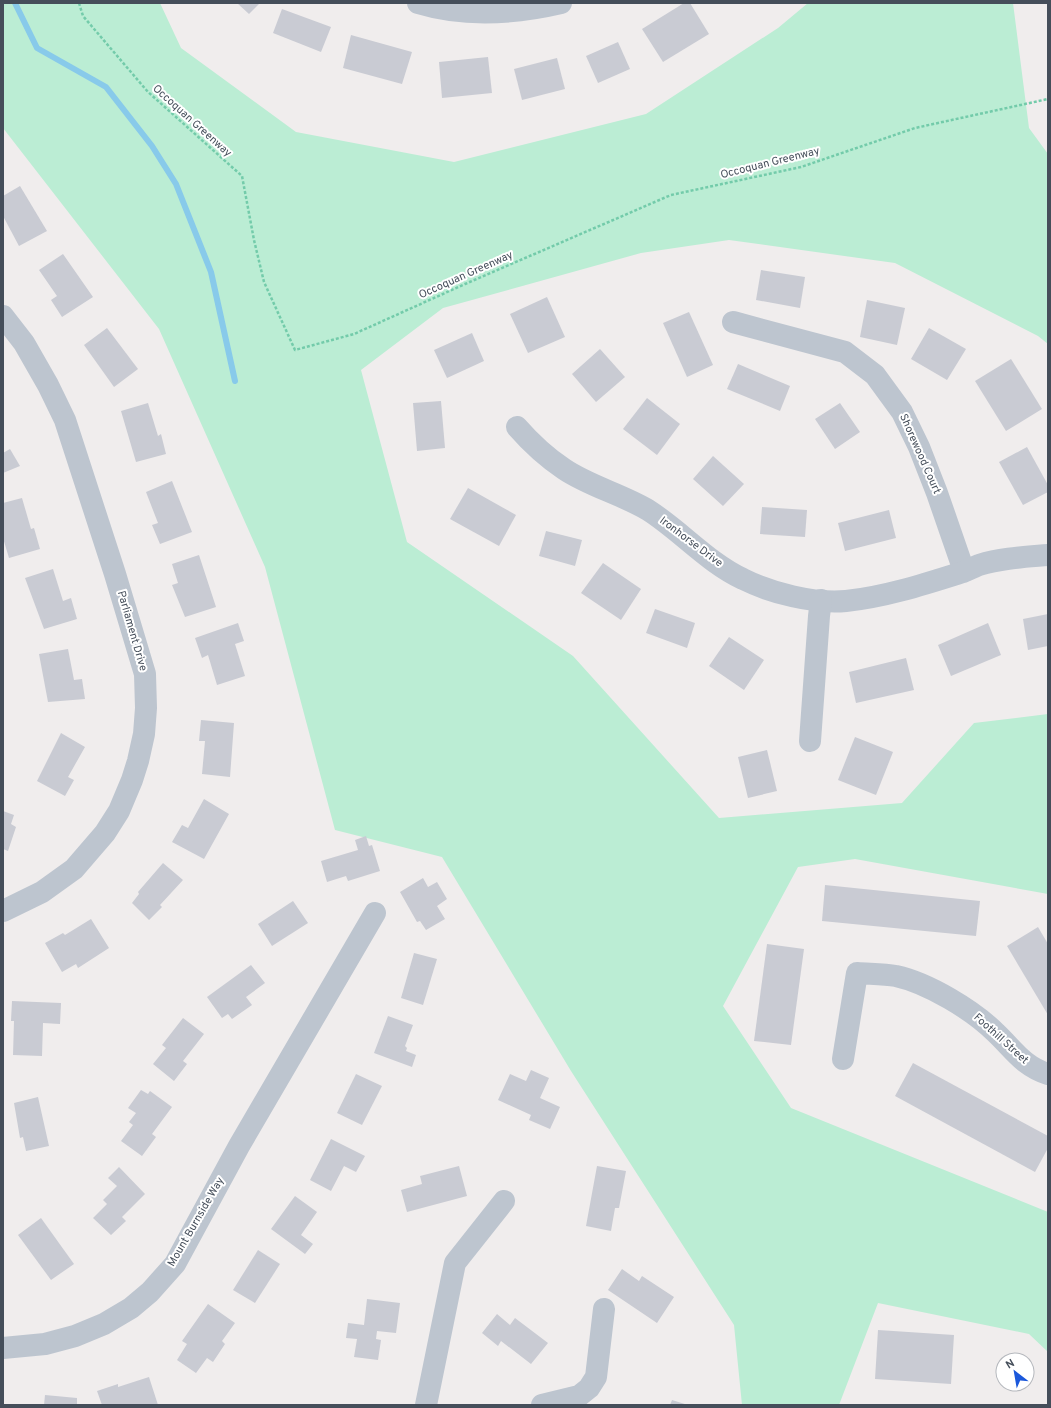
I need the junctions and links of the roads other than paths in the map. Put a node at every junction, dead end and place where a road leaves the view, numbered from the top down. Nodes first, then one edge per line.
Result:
1 (418, 3) edge
2 (561, 3) edge
3 (3, 316) edge
4 (733, 322) dead end
5 (517, 427) dead end
6 (1048, 555) edge
7 (964, 571) junction
8 (821, 600) junction
9 (810, 741) dead end
10 (3, 911) edge
11 (375, 913) dead end
12 (843, 1059) dead end
13 (1048, 1074) edge
14 (504, 1201) dead end
15 (604, 1309) dead end
16 (3, 1348) edge
17 (426, 1405) edge
18 (542, 1405) edge

1 - 2 street
3 - 10 street, Parliament Drive
4 - 7 street, Shorewood Court
5 - 8 street, Ironhorse Drive
6 - 7 street, Ironhorse Drive
7 - 8 street, Ironhorse Drive
8 - 9 street
11 - 16 street, Mount Burnside Way
12 - 13 street, Foothill Street
14 - 17 street
15 - 18 street

